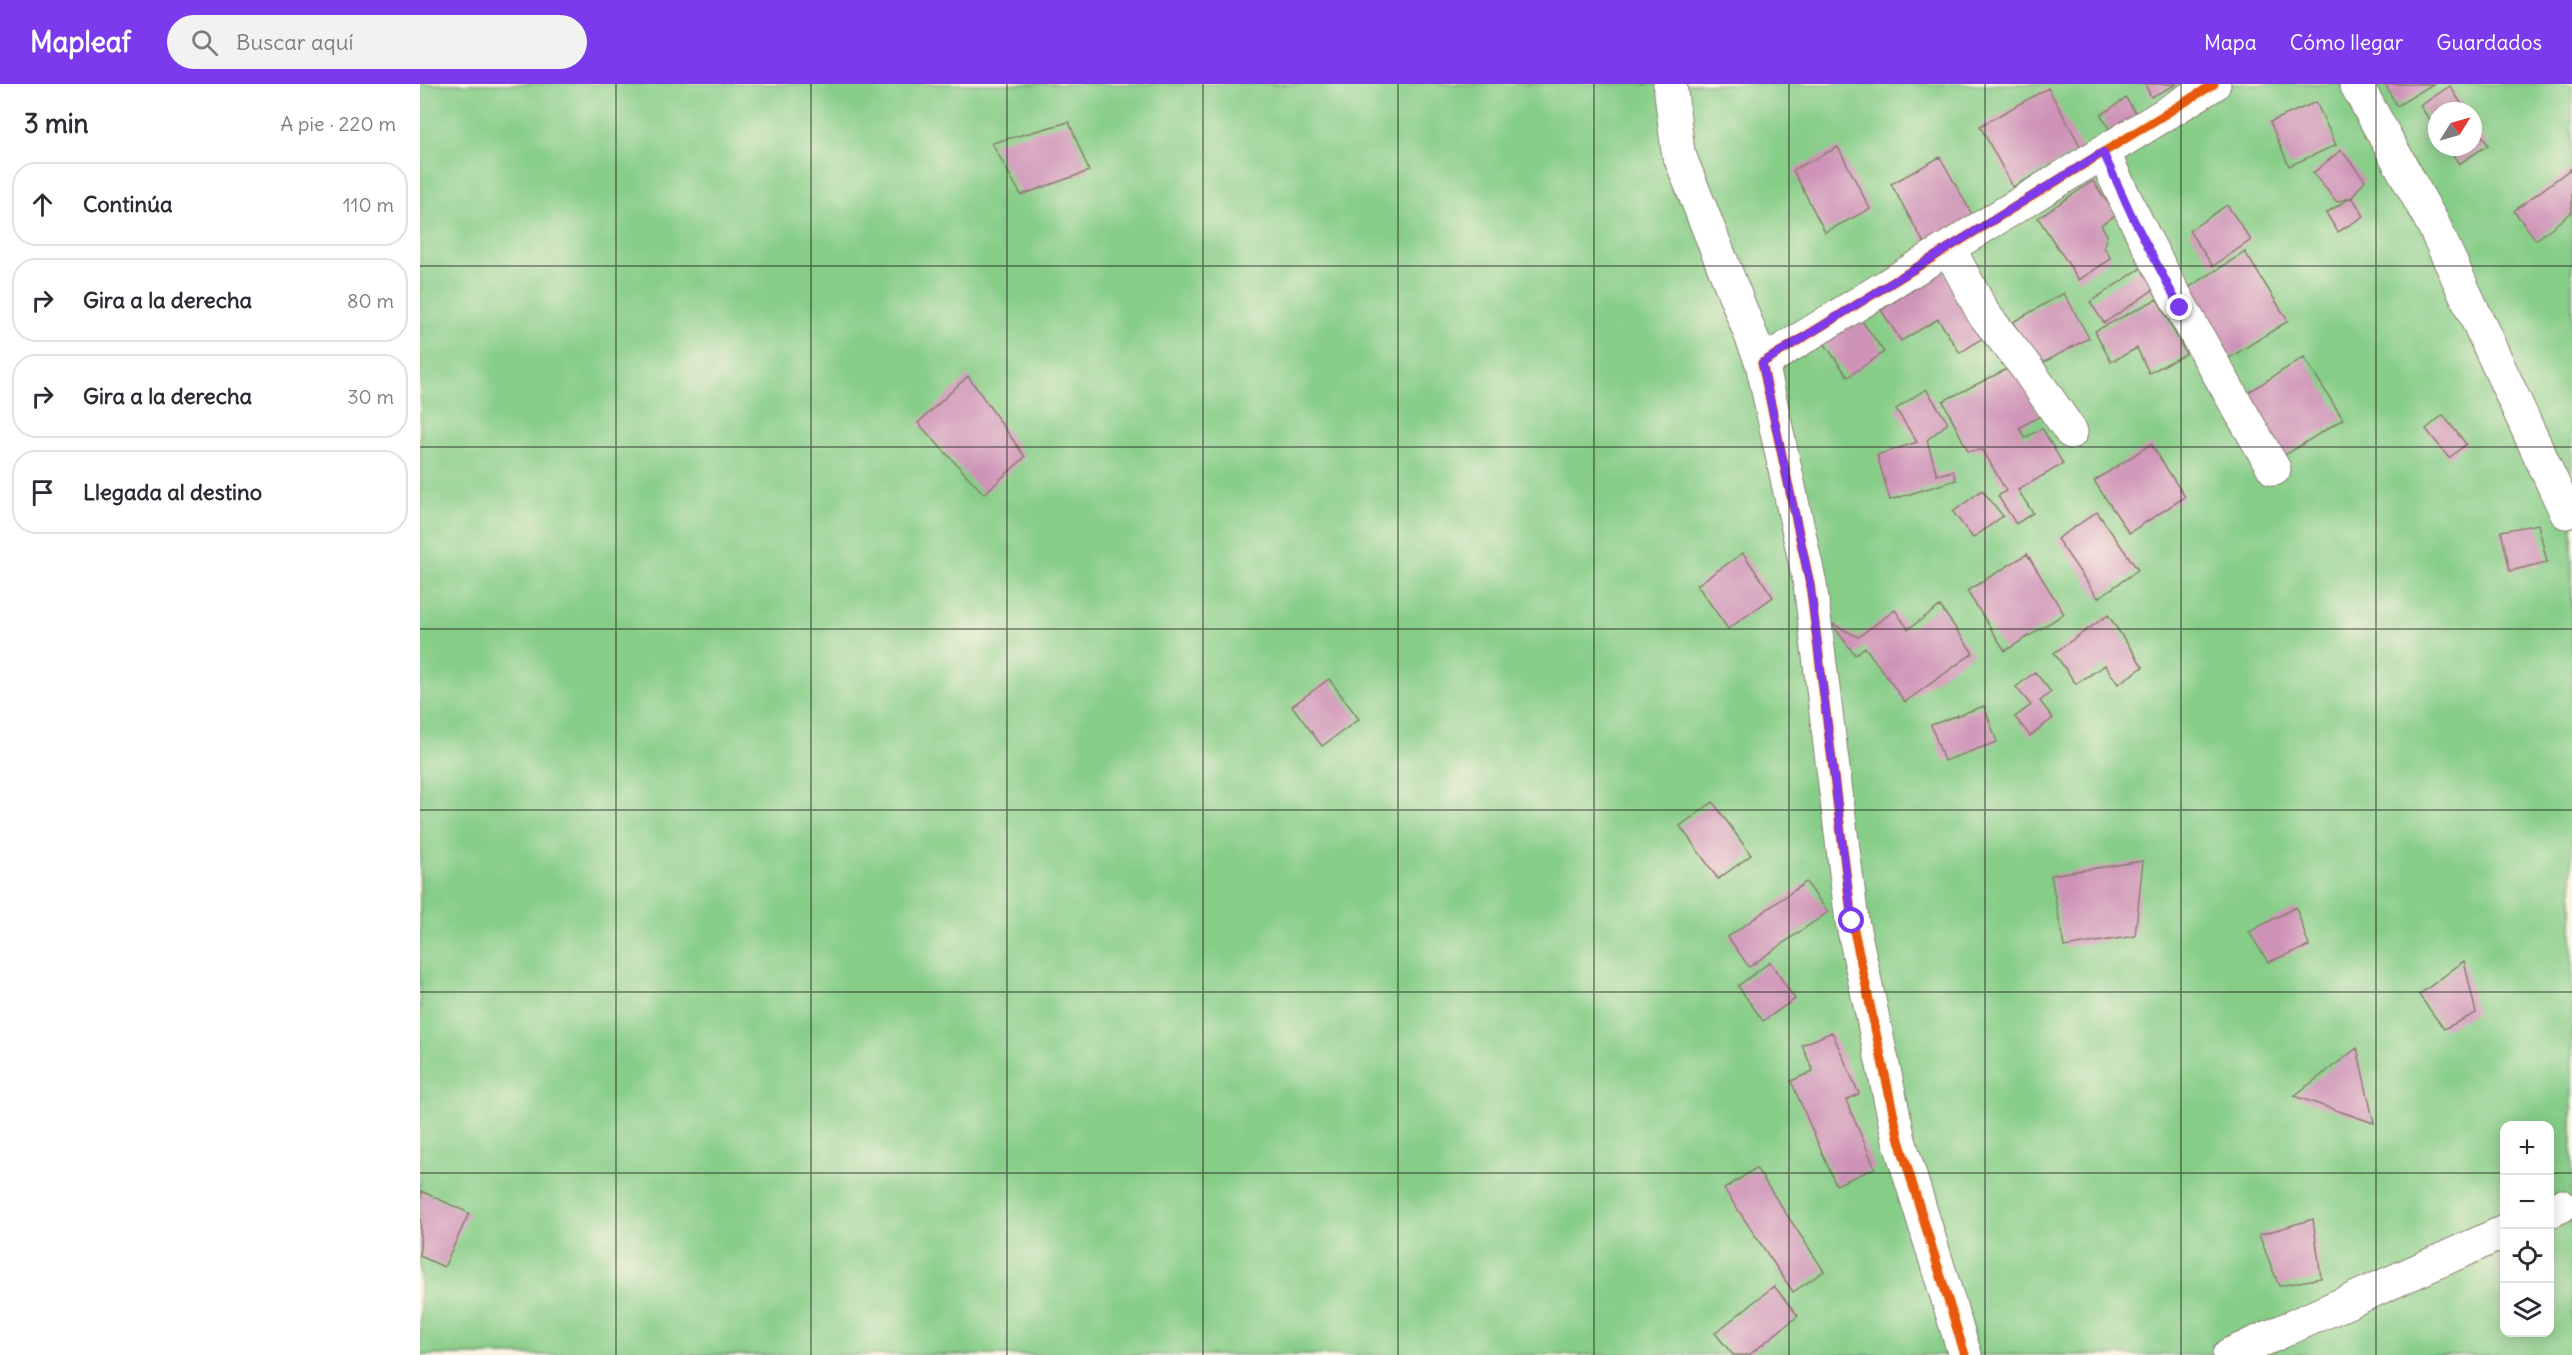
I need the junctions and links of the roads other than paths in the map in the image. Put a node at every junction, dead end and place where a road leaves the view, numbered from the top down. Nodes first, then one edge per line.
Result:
1 (1670, 84) edge
2 (2214, 84) edge
3 (2356, 84) edge
4 (2103, 152) junction
5 (1949, 248) junction
6 (1762, 363) junction
7 (2071, 432) dead end
8 (2274, 469) dead end
9 (2566, 512) dead end
10 (2500, 1234) edge
11 (1965, 1355) edge
12 (2229, 1355) edge

1 - 6 street
2 - 4 street
3 - 9 street
4 - 5 street
4 - 8 street
5 - 6 street
5 - 7 street
6 - 11 street
10 - 12 street

